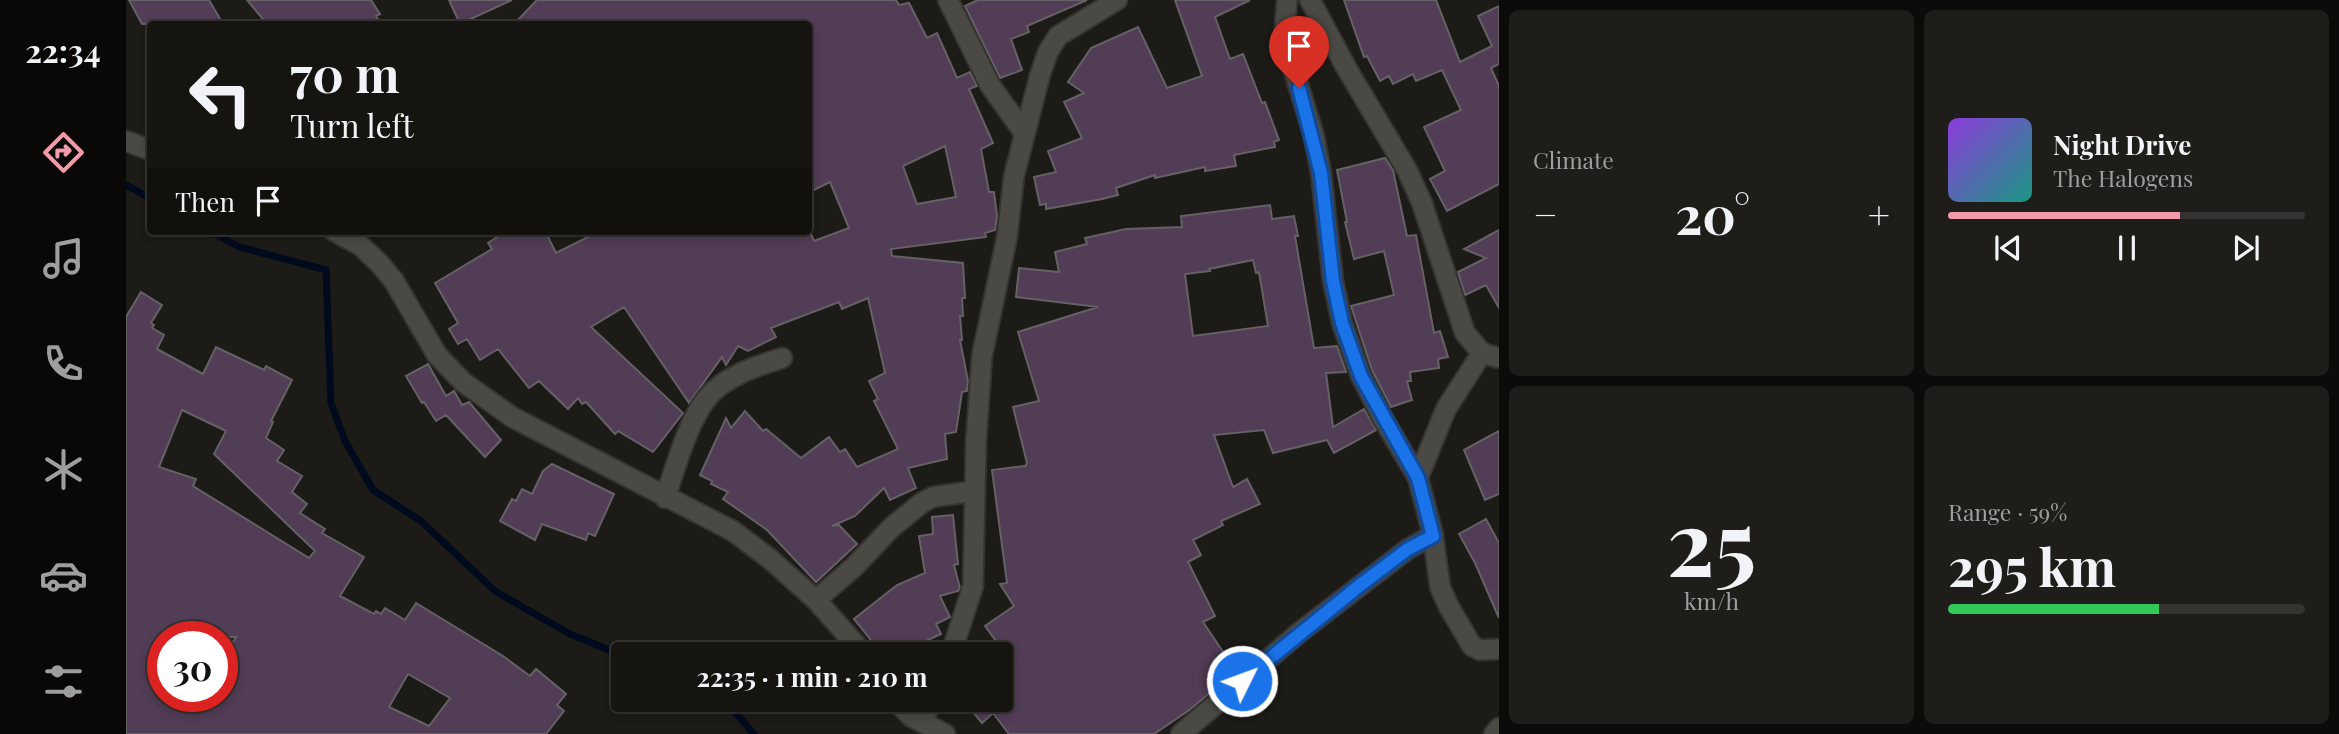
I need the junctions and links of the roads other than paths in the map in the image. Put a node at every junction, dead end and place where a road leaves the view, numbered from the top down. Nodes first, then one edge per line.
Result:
1 (948, 0) edge
2 (1117, 0) edge
3 (1287, 0) edge
4 (1310, 0) edge
5 (1025, 134) junction
6 (126, 142) edge
7 (147, 149) edge
8 (342, 235) edge
9 (1491, 356) edge
10 (782, 358) dead end
11 (1418, 478) junction
12 (974, 491) junction
13 (665, 498) junction
14 (1433, 536) junction
15 (816, 600) junction
16 (853, 642) edge
17 (955, 642) edge
18 (1499, 649) edge
19 (907, 712) edge
20 (927, 712) edge
21 (923, 721) junction
22 (1499, 728) edge
23 (944, 734) edge
24 (1181, 734) edge
25 (1494, 734) edge

1 - 5 street
2 - 5 street
3 - 11 street
4 - 9 street
5 - 12 street
6 - 7 street
8 - 13 street
9 - 11 street
10 - 13 street
11 - 14 street
12 - 15 street
12 - 17 street
13 - 15 street
14 - 18 street
14 - 24 street
15 - 16 street
19 - 21 street
20 - 21 street
21 - 23 street
22 - 25 street

